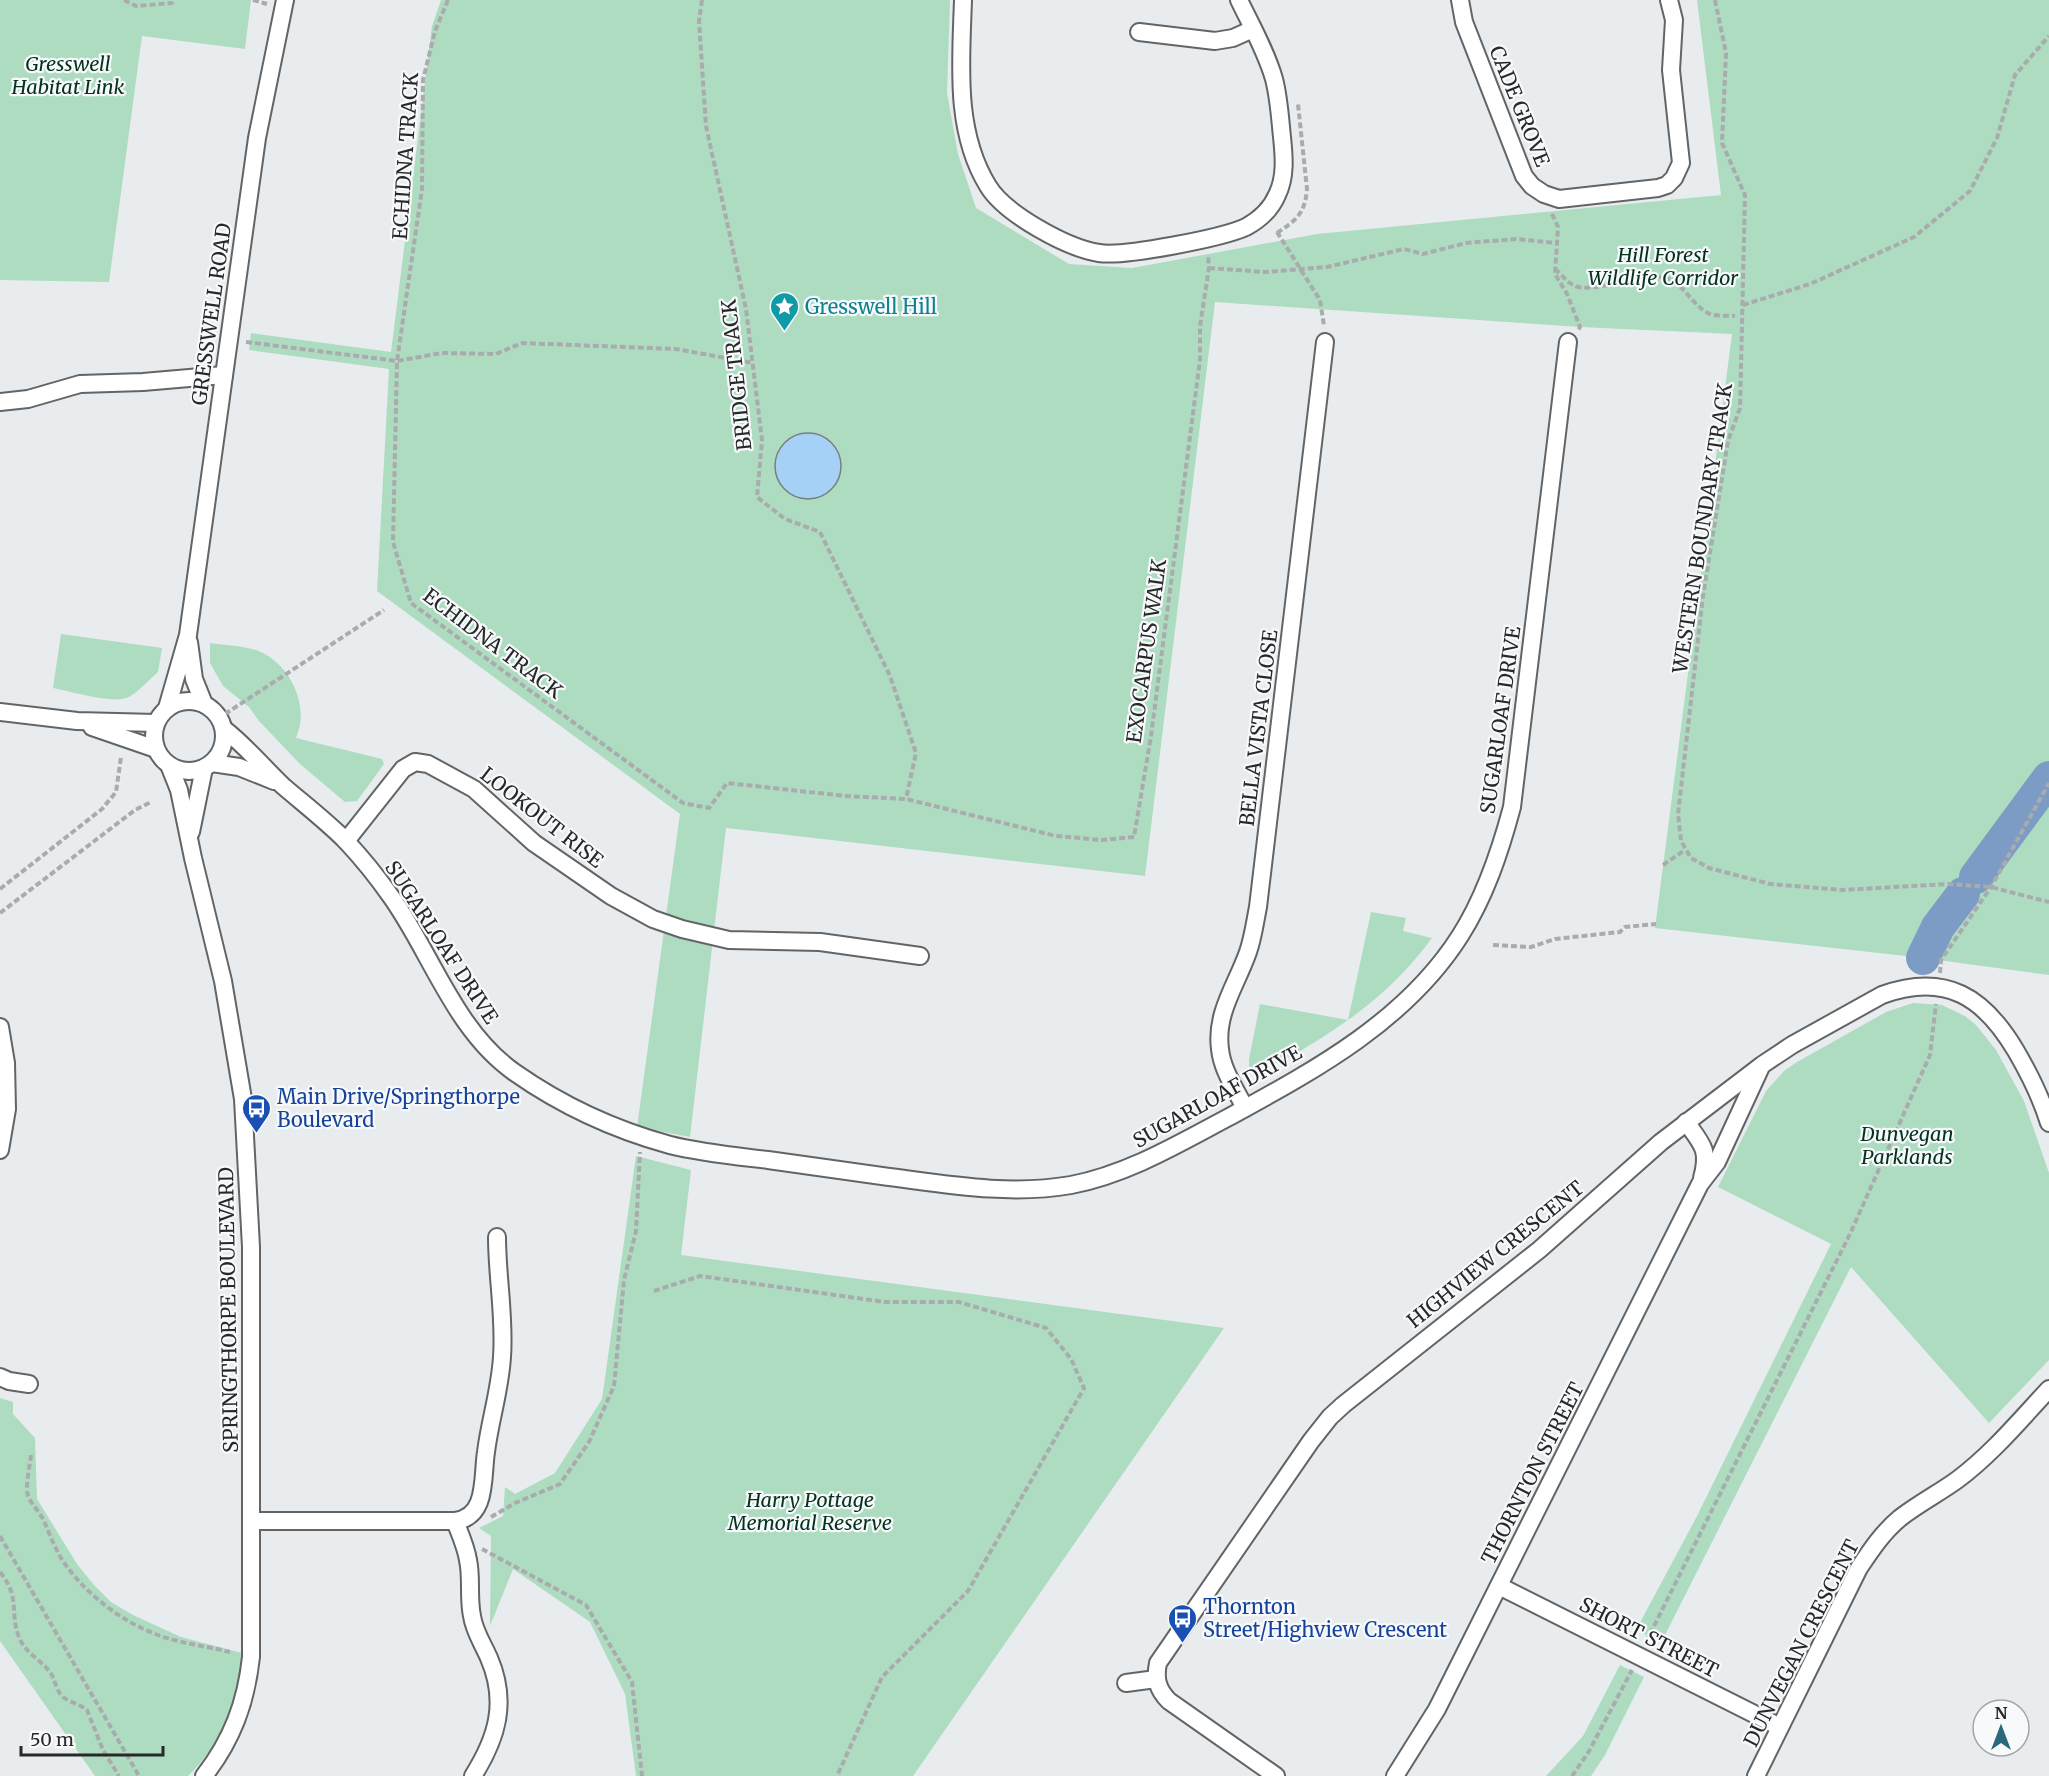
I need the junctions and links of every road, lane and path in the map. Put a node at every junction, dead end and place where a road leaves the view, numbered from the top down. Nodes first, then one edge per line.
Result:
1 (124, 0) edge
2 (174, 0) edge
3 (285, 0) edge
4 (448, 0) edge
5 (702, 0) edge
6 (963, 0) edge
7 (1239, 0) edge
8 (1460, 0) edge
9 (1669, 0) edge
10 (1715, 0) edge
11 (1253, 29) junction
12 (1138, 32) dead end
13 (2049, 36) edge
14 (1550, 197) junction
15 (1265, 213) junction
16 (1204, 238) junction
17 (1556, 243) junction
18 (1209, 268) junction
19 (1299, 269) junction
20 (1555, 269) junction
21 (1743, 305) junction
22 (1735, 316) dead end
23 (228, 340) junction
24 (1325, 342) joint
25 (1568, 342) joint
26 (397, 361) junction
27 (753, 363) junction
28 (224, 375) junction
29 (0, 402) edge
30 (384, 610) dead end
31 (188, 635) junction
32 (204, 704) junction
33 (167, 708) junction
34 (0, 712) edge
35 (77, 721) junction
36 (156, 723) junction
37 (222, 723) junction
38 (156, 749) junction
39 (121, 757) dead end
40 (169, 765) junction
41 (208, 766) junction
42 (2049, 783) edge
43 (283, 785) junction
44 (906, 800) junction
45 (151, 802) dead end
46 (190, 838) junction
47 (346, 841) junction
48 (1685, 849) junction
49 (1663, 865) dead end
50 (1991, 887) junction
51 (0, 889) edge
52 (2049, 902) edge
53 (0, 913) edge
54 (1656, 924) dead end
55 (1493, 945) dead end
56 (920, 956) dead end
57 (1938, 987) junction
58 (0, 1027) edge
59 (1762, 1065) junction
60 (1710, 1104) junction
61 (1245, 1108) junction
62 (1686, 1122) junction
63 (2049, 1123) edge
64 (1734, 1126) junction
65 (641, 1136) junction
66 (0, 1150) edge
67 (1700, 1184) junction
68 (497, 1237) dead end
69 (654, 1291) dead end
70 (0, 1377) edge
71 (29, 1384) dead end
72 (2049, 1389) edge
73 (31, 1455) dead end
74 (486, 1520) dead end
75 (251, 1521) junction
76 (455, 1521) junction
77 (0, 1536) edge
78 (462, 1538) junction
79 (0, 1572) edge
80 (1499, 1586) junction
81 (1646, 1642) dead end
82 (230, 1652) dead end
83 (1632, 1669) dead end
84 (1156, 1679) junction
85 (1126, 1683) dead end
86 (1780, 1726) junction
87 (119, 1776) edge
88 (139, 1776) edge
89 (204, 1776) edge
90 (473, 1776) edge
91 (642, 1776) edge
92 (837, 1776) edge
93 (1276, 1776) edge
94 (1395, 1776) edge
95 (1572, 1776) edge
96 (1756, 1776) edge

1 - 2 path
3 - 23 street, GRESSWELL ROAD
4 - 26 path, ECHIDNA TRACK
5 - 27 path, BRIDGE TRACK
6 - 16 street
7 - 11 street
8 - 14 street, CADE GROVE
9 - 14 street
10 - 21 path, WESTERN BOUNDARY TRACK
11 - 12 street
11 - 15 street
13 - 21 path
14 - 17 path
15 - 16 street
15 - 19 path
16 - 18 path, EXOCARPUS WALK
17 - 19 path
17 - 20 path
18 - 19 path
18 - 44 path, EXOCARPUS WALK
19 - 24 path
20 - 22 path
20 - 25 path
21 - 48 path, WESTERN BOUNDARY TRACK
23 - 26 path
23 - 28 street, GRESSWELL ROAD
24 - 61 street, BELLA VISTA CLOSE
25 - 61 street, SUGARLOAF DRIVE
26 - 27 path
26 - 44 path, ECHIDNA TRACK
27 - 44 path, BRIDGE TRACK
28 - 29 street
28 - 31 street, GRESSWELL ROAD
30 - 37 path
31 - 32 street, GRESSWELL ROAD
31 - 33 street, GRESSWELL ROAD
32 - 33 street
32 - 37 street
33 - 36 street
34 - 35 street
35 - 36 street
35 - 38 street
36 - 38 street
37 - 41 street
37 - 43 street, SUGARLOAF DRIVE
38 - 40 street
39 - 51 path
40 - 41 street
40 - 46 street, SPRINGTHORPE BOULEVARD
41 - 43 street, SUGARLOAF DRIVE
41 - 46 street, SPRINGTHORPE BOULEVARD
42 - 50 path
43 - 47 street, SUGARLOAF DRIVE
45 - 53 path
46 - 75 street, SPRINGTHORPE BOULEVARD
47 - 56 street, LOOKOUT RISE
47 - 65 street, SUGARLOAF DRIVE
48 - 49 path
48 - 50 path
50 - 52 path
50 - 57 path
54 - 55 path
57 - 59 street, HIGHVIEW CRESCENT
57 - 63 street, HIGHVIEW CRESCENT
57 - 81 path
58 - 66 street
59 - 60 street, HIGHVIEW CRESCENT
59 - 64 street, THORNTON STREET
60 - 62 street, HIGHVIEW CRESCENT
60 - 64 street
61 - 65 street, SUGARLOAF DRIVE
62 - 67 street, THORNTON STREET
62 - 84 street, HIGHVIEW CRESCENT
64 - 67 street, THORNTON STREET
65 - 74 path
67 - 80 street, THORNTON STREET
68 - 76 street
69 - 92 path
70 - 71 street
72 - 86 street, DUNVEGAN CRESCENT
73 - 82 path
75 - 76 street
75 - 89 street, SPRINGTHORPE BOULEVARD
76 - 78 street
77 - 88 path
78 - 90 street
78 - 91 path
79 - 87 path
80 - 86 street, SHORT STREET
80 - 94 street, THORNTON STREET
83 - 95 path
84 - 85 street
84 - 93 street
86 - 96 street, DUNVEGAN CRESCENT

